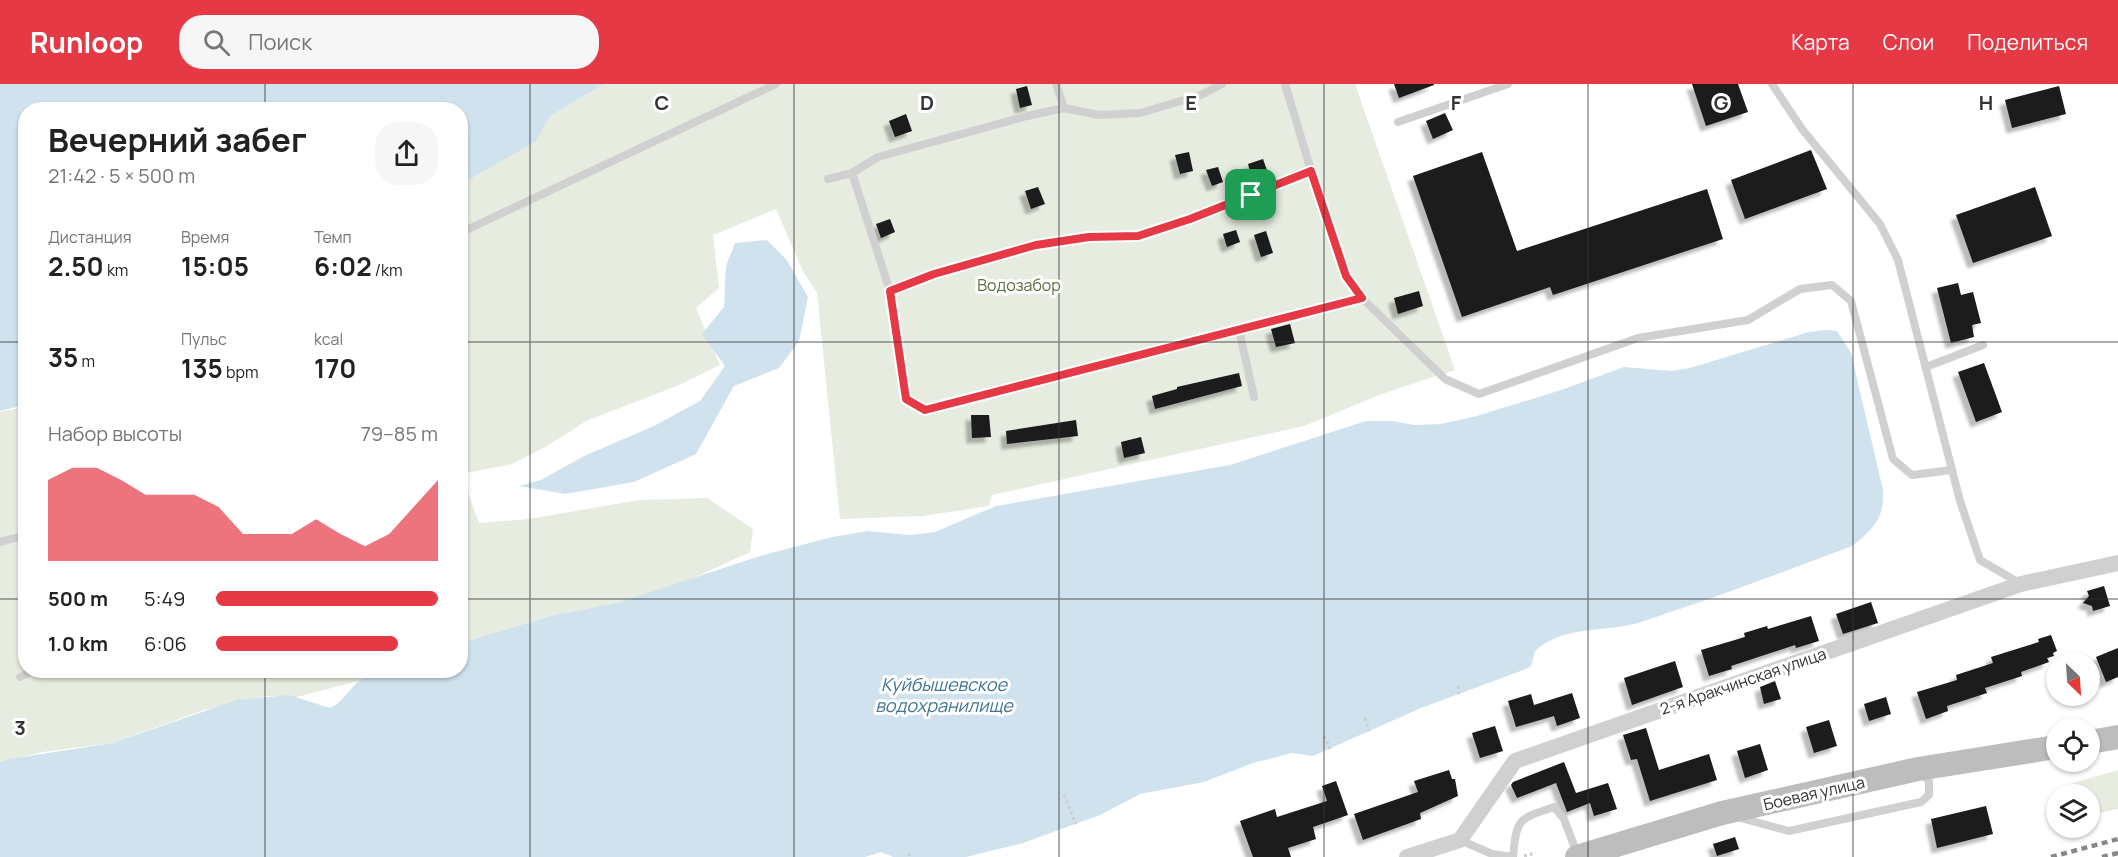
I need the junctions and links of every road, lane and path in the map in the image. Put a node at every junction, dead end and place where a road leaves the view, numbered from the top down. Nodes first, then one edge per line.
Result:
1 (776, 84) edge
2 (1056, 84) edge
3 (1222, 84) edge
4 (1285, 84) edge
5 (1508, 84) edge
6 (1772, 84) edge
7 (1064, 108) junction
8 (1398, 122) dead end
9 (1311, 171) junction
10 (852, 173) junction
11 (828, 179) dead end
12 (468, 229) edge
13 (890, 291) junction
14 (1362, 298) junction
15 (1239, 330) junction
16 (1983, 345) dead end
17 (1926, 367) junction
18 (1254, 397) dead end
19 (1952, 470) junction
20 (18, 537) edge
21 (0, 542) edge
22 (2118, 563) edge
23 (2021, 584) junction
24 (1458, 686) dead end
25 (1459, 694) dead end
26 (1365, 718) dead end
27 (1369, 730) dead end
28 (1324, 736) dead end
29 (2118, 737) edge
30 (2100, 740) edge
31 (1330, 749) dead end
32 (2046, 749) edge
33 (1918, 769) junction
34 (1064, 795) dead end
35 (1722, 813) junction
36 (1076, 824) dead end
37 (1460, 840) junction
38 (1536, 853) dead end
39 (1407, 857) edge
40 (1513, 857) edge
41 (1522, 857) edge
42 (1577, 857) edge

1 - 12 lane
2 - 7 lane
3 - 7 lane
4 - 9 lane
5 - 8 lane
6 - 17 lane
7 - 10 lane
9 - 13 lane
9 - 14 lane
10 - 11 lane
10 - 13 lane
13 - 15 lane
14 - 15 lane
14 - 19 lane
15 - 18 lane
16 - 17 lane
17 - 19 lane
19 - 23 lane
20 - 21 lane
22 - 23 street, 2-я Аракчинская улица
23 - 37 street, 2-я Аракчинская улица
24 - 25 path
26 - 27 path
28 - 31 path
29 - 30 main road
32 - 33 main road, Боевая улица
33 - 35 main road, Боевая улица
33 - 35 lane
34 - 36 path
35 - 42 main road, Боевая улица
37 - 39 street
37 - 40 lane
38 - 41 path
40 - 42 lane

